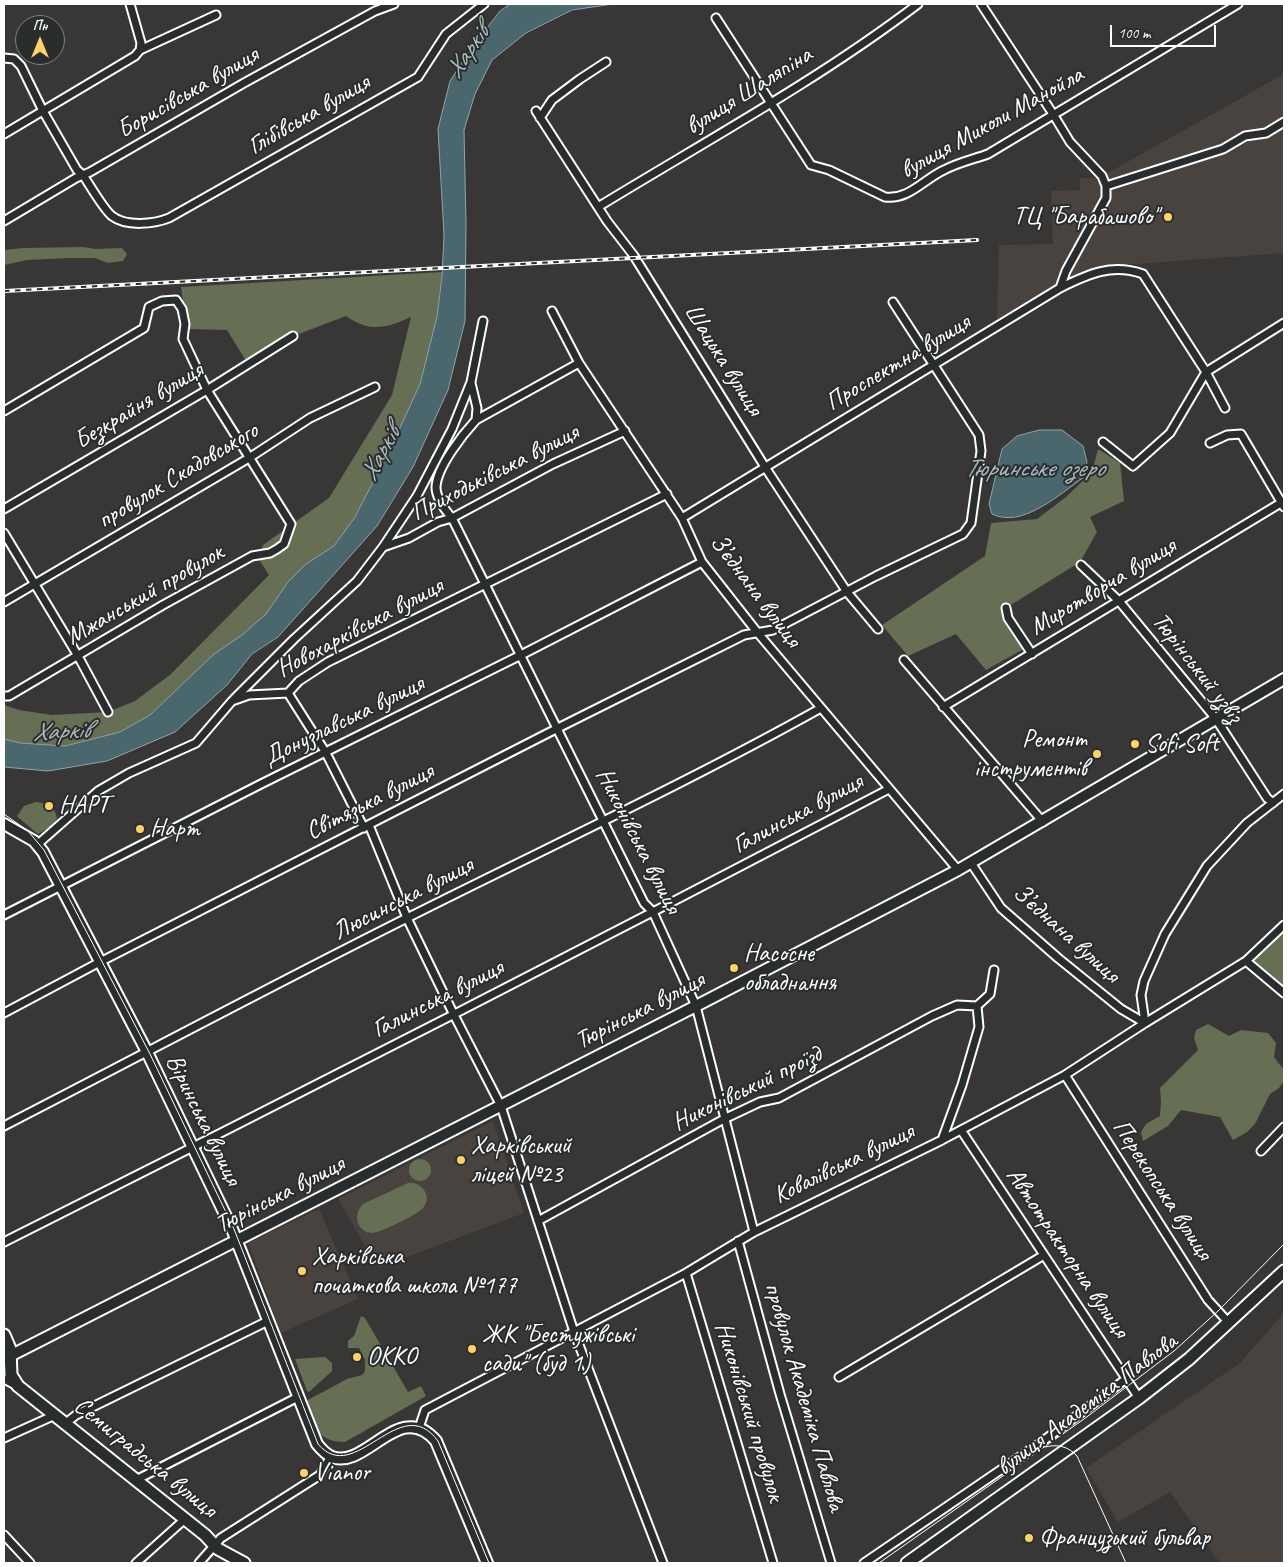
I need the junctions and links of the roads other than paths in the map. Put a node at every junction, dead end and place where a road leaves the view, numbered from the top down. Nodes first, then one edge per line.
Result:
1 (130, 4) edge
2 (394, 4) edge
3 (484, 4) edge
4 (918, 4) edge
5 (981, 4) edge
6 (1238, 4) edge
7 (216, 15) dead end
8 (716, 18) dead end
9 (140, 50) junction
10 (4, 58) edge
11 (606, 62) dead end
12 (771, 104) junction
13 (43, 111) junction
14 (1053, 114) junction
15 (1284, 122) edge
16 (4, 134) edge
17 (82, 175) junction
18 (1106, 186) junction
19 (598, 207) junction
20 (4, 221) edge
21 (1060, 288) junction
22 (893, 302) dead end
23 (552, 311) dead end
24 (483, 321) dead end
25 (1284, 323) edge
26 (293, 336) dead end
27 (580, 363) junction
28 (934, 366) junction
29 (1206, 372) junction
30 (471, 382) junction
31 (374, 387) dead end
32 (207, 390) junction
33 (477, 408) junction
34 (1225, 408) dead end
35 (4, 412) edge
36 (486, 413) junction
37 (476, 420) junction
38 (625, 431) junction
39 (1103, 442) dead end
40 (1210, 442) dead end
41 (249, 458) junction
42 (765, 467) junction
43 (667, 494) junction
44 (1283, 504) edge
45 (4, 509) edge
46 (452, 518) junction
47 (682, 518) junction
48 (4, 533) edge
49 (383, 547) junction
50 (702, 562) junction
51 (1081, 565) dead end
52 (34, 584) junction
53 (485, 585) junction
54 (847, 592) junction
55 (1119, 601) junction
56 (4, 602) edge
57 (1006, 608) dead end
58 (878, 629) dead end
59 (758, 632) junction
60 (1032, 654) junction
61 (78, 656) junction
62 (520, 656) junction
63 (904, 660) dead end
64 (1284, 679) edge
65 (288, 693) junction
66 (6, 696) edge
67 (232, 701) junction
68 (943, 707) junction
69 (821, 708) junction
70 (108, 712) dead end
71 (1216, 719) junction
72 (558, 728) junction
73 (326, 753) junction
74 (889, 789) junction
75 (1284, 794) edge
76 (1273, 803) junction
77 (604, 822) junction
78 (1043, 822) junction
79 (367, 827) junction
80 (6, 828) edge
81 (38, 844) junction
82 (971, 863) junction
83 (958, 870) junction
84 (60, 885) junction
85 (653, 912) junction
86 (4, 914) edge
87 (407, 918) junction
88 (1284, 925) edge
89 (1246, 961) junction
90 (100, 962) junction
91 (994, 970) dead end
92 (1284, 993) edge
93 (696, 1006) junction
94 (977, 1006) junction
95 (4, 1013) edge
96 (453, 1013) junction
97 (1145, 1023) junction
98 (147, 1052) junction
99 (1065, 1075) junction
100 (501, 1106) junction
101 (724, 1119) junction
102 (4, 1126) edge
103 (1284, 1127) edge
104 (961, 1130) junction
105 (942, 1140) junction
106 (193, 1147) junction
107 (1261, 1151) dead end
108 (538, 1221) junction
109 (754, 1232) junction
110 (237, 1241) junction
111 (738, 1241) junction
112 (4, 1242) edge
113 (1044, 1255) junction
114 (1284, 1271) edge
115 (686, 1273) junction
116 (268, 1322) junction
117 (1229, 1323) junction
118 (574, 1332) junction
119 (4, 1335) edge
120 (7, 1357) edge
121 (838, 1377) dead end
122 (4, 1379) edge
123 (1126, 1379) junction
124 (18, 1386) junction
125 (298, 1397) junction
126 (1139, 1398) junction
127 (55, 1415) junction
128 (66, 1423) junction
129 (419, 1428) junction
130 (4, 1438) edge
131 (331, 1456) junction
132 (136, 1480) junction
133 (185, 1519) junction
134 (4, 1535) edge
135 (214, 1544) junction
136 (30, 1563) edge
137 (136, 1563) edge
138 (199, 1563) edge
139 (244, 1563) edge
140 (487, 1563) edge
141 (663, 1563) edge
142 (773, 1563) edge
143 (831, 1563) edge
144 (864, 1563) edge
145 (907, 1563) edge

1 - 9 street
2 - 17 street, Борисівська вулиця
3 - 17 street, Глібівська вулиця
4 - 12 street, вулиця Шаляпіна
5 - 14 street
6 - 14 street, вулиця Миколи Манойла
7 - 9 street
8 - 12 street
9 - 13 street
10 - 13 street
11 - 19 street, Шацька вулиця
12 - 14 street, вулиця Миколи Манойла
12 - 19 street, вулиця Шаляпіна
13 - 16 street
13 - 17 street
14 - 18 street
15 - 18 street
17 - 20 street, Борисівська вулиця
18 - 21 street
19 - 42 street, Шацька вулиця
21 - 28 street, Проспектна вулиця
21 - 29 street, Проспектна вулиця
22 - 28 street
23 - 27 street, З’єднана вулиця
24 - 30 street
25 - 29 street
26 - 32 street, Безкрайня вулиця
27 - 36 street
27 - 38 street, З’єднана вулиця
28 - 42 street, Проспектна вулиця
28 - 54 street, Світязька вулиця
29 - 34 street
29 - 39 street
30 - 33 street
30 - 49 street
31 - 41 street, провулок Скадовського
32 - 35 street
32 - 41 street
32 - 45 street, Безкрайня вулиця
33 - 36 street
33 - 37 street
36 - 37 street
37 - 46 street, Никонівська вулиця
38 - 43 street, З’єднана вулиця
38 - 46 street, Приходьківська вулиця
40 - 44 street
41 - 52 street, провулок Скадовського
41 - 61 street, Мжанський провулок
42 - 47 street, Проспектна вулиця
42 - 54 street, Шацька вулиця
43 - 47 street, З’єднана вулиця
43 - 53 street, Новохарківська вулиця
44 - 55 street, Миротворча вулиця
46 - 49 street, Приходьківська вулиця
46 - 53 street, Никонівська вулиця
47 - 50 street, З’єднана вулиця
48 - 52 street
49 - 67 street
50 - 59 street, З’єднана вулиця
50 - 62 street, Донузлавська вулиця
51 - 55 street, Тюрінський узвіз
52 - 56 street, провулок Скадовського
52 - 61 street
53 - 62 street, Никонівська вулиця
53 - 65 street, Новохарківська вулиця
54 - 58 street, Шацька вулиця
54 - 59 street, Світязька вулиця
55 - 60 street, Миротворча вулиця
55 - 71 street, Тюрінський узвіз
57 - 60 street
59 - 69 street, З’єднана вулиця
59 - 72 street, Світязька вулиця
60 - 68 street, Миротворча вулиця
61 - 66 street, Мжанський провулок
61 - 70 street
62 - 72 street, Никонівська вулиця
62 - 73 street, Донузлавська вулиця
63 - 68 street
64 - 71 main road, Тюрінська вулиця
65 - 67 street, Новохарківська вулиця
65 - 73 street
67 - 81 street
68 - 78 street
69 - 74 street, З’єднана вулиця
69 - 77 street, Люсинська вулиця
71 - 76 street, Тюрінський узвіз
71 - 78 main road, Тюрінська вулиця
72 - 77 street, Никонівська вулиця
72 - 79 street, Світязька вулиця
73 - 79 street
73 - 84 street, Донузлавська вулиця
74 - 83 street, З’єднана вулиця
74 - 85 street, Галинська вулиця
75 - 76 street
76 - 97 street
77 - 85 street, Никонівська вулиця
77 - 87 street, Люсинська вулиця
78 - 82 main road, Тюрінська вулиця
79 - 87 street
79 - 90 street, Світязька вулиця
80 - 81 main road
81 - 84 main road, Віринська вулиця
82 - 83 main road, Тюрінська вулиця
82 - 97 street, З’єднана вулиця
83 - 93 main road, Тюрінська вулиця
84 - 86 street, Донузлавська вулиця
84 - 90 main road, Віринська вулиця
85 - 93 street, Никонівська вулиця
85 - 96 street, Галинська вулиця
87 - 96 street
87 - 98 street, Люсинська вулиця
88 - 89 street, Ковалівська вулиця
89 - 92 street
89 - 97 street, Ковалівська вулиця
90 - 95 street, Світязька вулиця
90 - 98 main road, Віринська вулиця
91 - 94 street
93 - 100 main road, Тюрінська вулиця
93 - 101 street, Никонівська вулиця
94 - 101 street, Никонівський проїзд
94 - 105 street
96 - 100 street
96 - 106 street, Галинська вулиця
97 - 99 street, Ковалівська вулиця
98 - 102 street, Люсинська вулиця
98 - 106 main road, Віринська вулиця
99 - 104 street, Ковалівська вулиця
99 - 117 street, Перекопська вулиця
100 - 108 street
100 - 110 main road, Тюрінська вулиця
101 - 108 street, Никонівський проїзд
101 - 109 street, Никонівська вулиця
103 - 107 street
104 - 105 street, Ковалівська вулиця
104 - 113 street, Автотракторна вулиця
105 - 109 street, Ковалівська вулиця
106 - 110 main road, Віринська вулиця
106 - 112 street, Галинська вулиця
108 - 118 street
109 - 111 street, Ковалівська вулиця
110 - 116 main road, Віринська вулиця
110 - 120 main road, Тюрінська вулиця
111 - 115 street, Ковалівська вулиця
111 - 143 street, провулок Академіка Павлова
113 - 121 street
113 - 123 street, Автотракторна вулиця
114 - 117 main road, вулиця Академіка Павлова
115 - 118 street, Ковалівська вулиця
115 - 142 street, Никонівський провулок
116 - 125 main road, Віринська вулиця
116 - 128 street
117 - 126 main road, вулиця Академіка Павлова
118 - 129 street, Ковалівська вулиця
118 - 141 street
119 - 120 main road
120 - 124 main road
122 - 124 street, Семиградська вулиця
123 - 126 street, Автотракторна вулиця
123 - 144 street, вулиця Академіка Павлова
124 - 127 main road, Семиградська вулиця
125 - 131 main road, Віринська вулиця
125 - 132 street
126 - 145 main road, вулиця Академіка Павлова
127 - 128 main road, Семиградська вулиця
127 - 130 street
128 - 132 main road, Семиградська вулиця
129 - 131 main road
129 - 140 main road
131 - 135 street
132 - 133 main road, Семиградська вулиця
133 - 135 main road, Семиградська вулиця
133 - 137 street
134 - 136 street
135 - 138 street
135 - 139 main road, Семиградська вулиця

